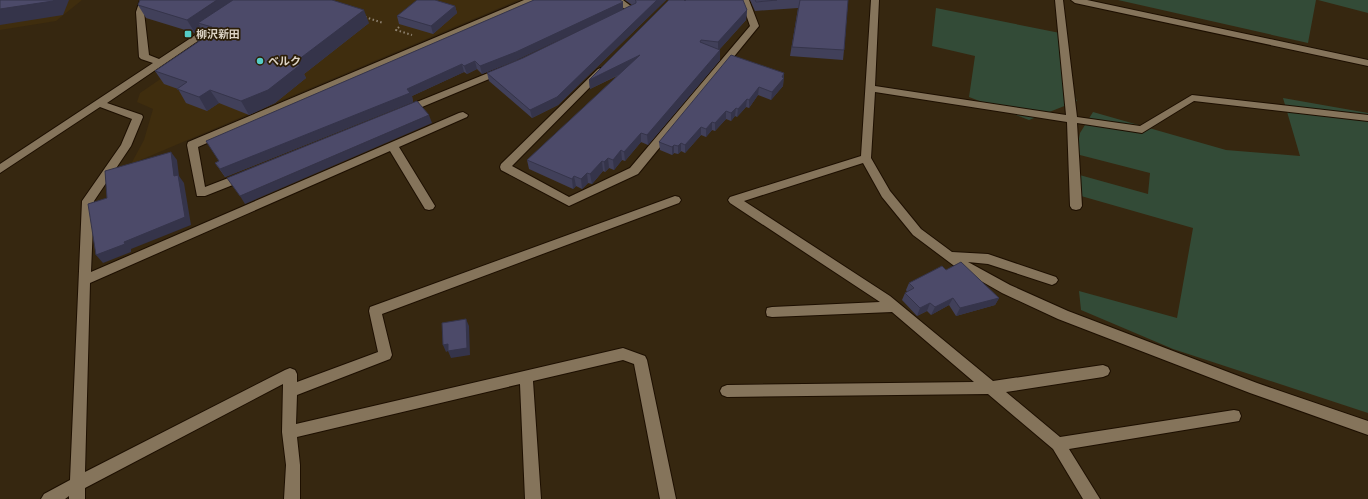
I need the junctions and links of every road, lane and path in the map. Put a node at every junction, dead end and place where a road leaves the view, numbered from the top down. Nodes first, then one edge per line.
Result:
1 (144, 0) edge
2 (531, 0) edge
3 (617, 0) edge
4 (745, 0) edge
5 (875, 0) edge
6 (1059, 0) edge
7 (1075, 0) edge
8 (362, 17) edge
9 (611, 20) edge
10 (383, 23) dead end
11 (216, 25) edge
12 (611, 61) edge
13 (160, 62) junction
14 (1368, 63) edge
15 (513, 66) edge
16 (870, 88) junction
17 (98, 103) junction
18 (397, 113) edge
19 (463, 115) dead end
20 (1368, 118) edge
21 (1072, 119) junction
22 (392, 146) junction
23 (866, 158) junction
24 (0, 169) edge
25 (252, 172) edge
26 (675, 200) dead end
27 (429, 206) dead end
28 (1076, 206) dead end
29 (948, 256) junction
30 (84, 280) junction
31 (1052, 280) dead end
32 (894, 306) junction
33 (772, 312) dead end
34 (1103, 372) dead end
35 (526, 377) junction
36 (991, 388) junction
37 (290, 390) junction
38 (727, 390) dead end
39 (1234, 416) dead end
40 (1368, 428) edge
41 (290, 432) junction
42 (1058, 444) junction
43 (77, 492) edge
44 (49, 499) edge
45 (292, 499) edge
46 (533, 499) edge
47 (668, 499) edge
48 (1092, 499) edge

1 - 13 street
2 - 25 street
3 - 9 street
4 - 12 street
5 - 16 street
6 - 21 street
7 - 14 street
8 - 10 path
11 - 13 street
13 - 17 street
15 - 18 street
16 - 21 street
16 - 23 street
17 - 24 street
17 - 30 street
19 - 22 street
20 - 21 street
21 - 28 street
22 - 27 street
22 - 30 street
23 - 29 street
23 - 32 street
26 - 37 street
29 - 31 street
29 - 40 street
30 - 43 street
32 - 33 street
32 - 36 street
34 - 36 street
35 - 41 street
35 - 46 street
35 - 47 street
36 - 38 street
36 - 42 street
37 - 41 street
37 - 43 street
39 - 42 street
41 - 45 street
42 - 48 street
43 - 44 street

